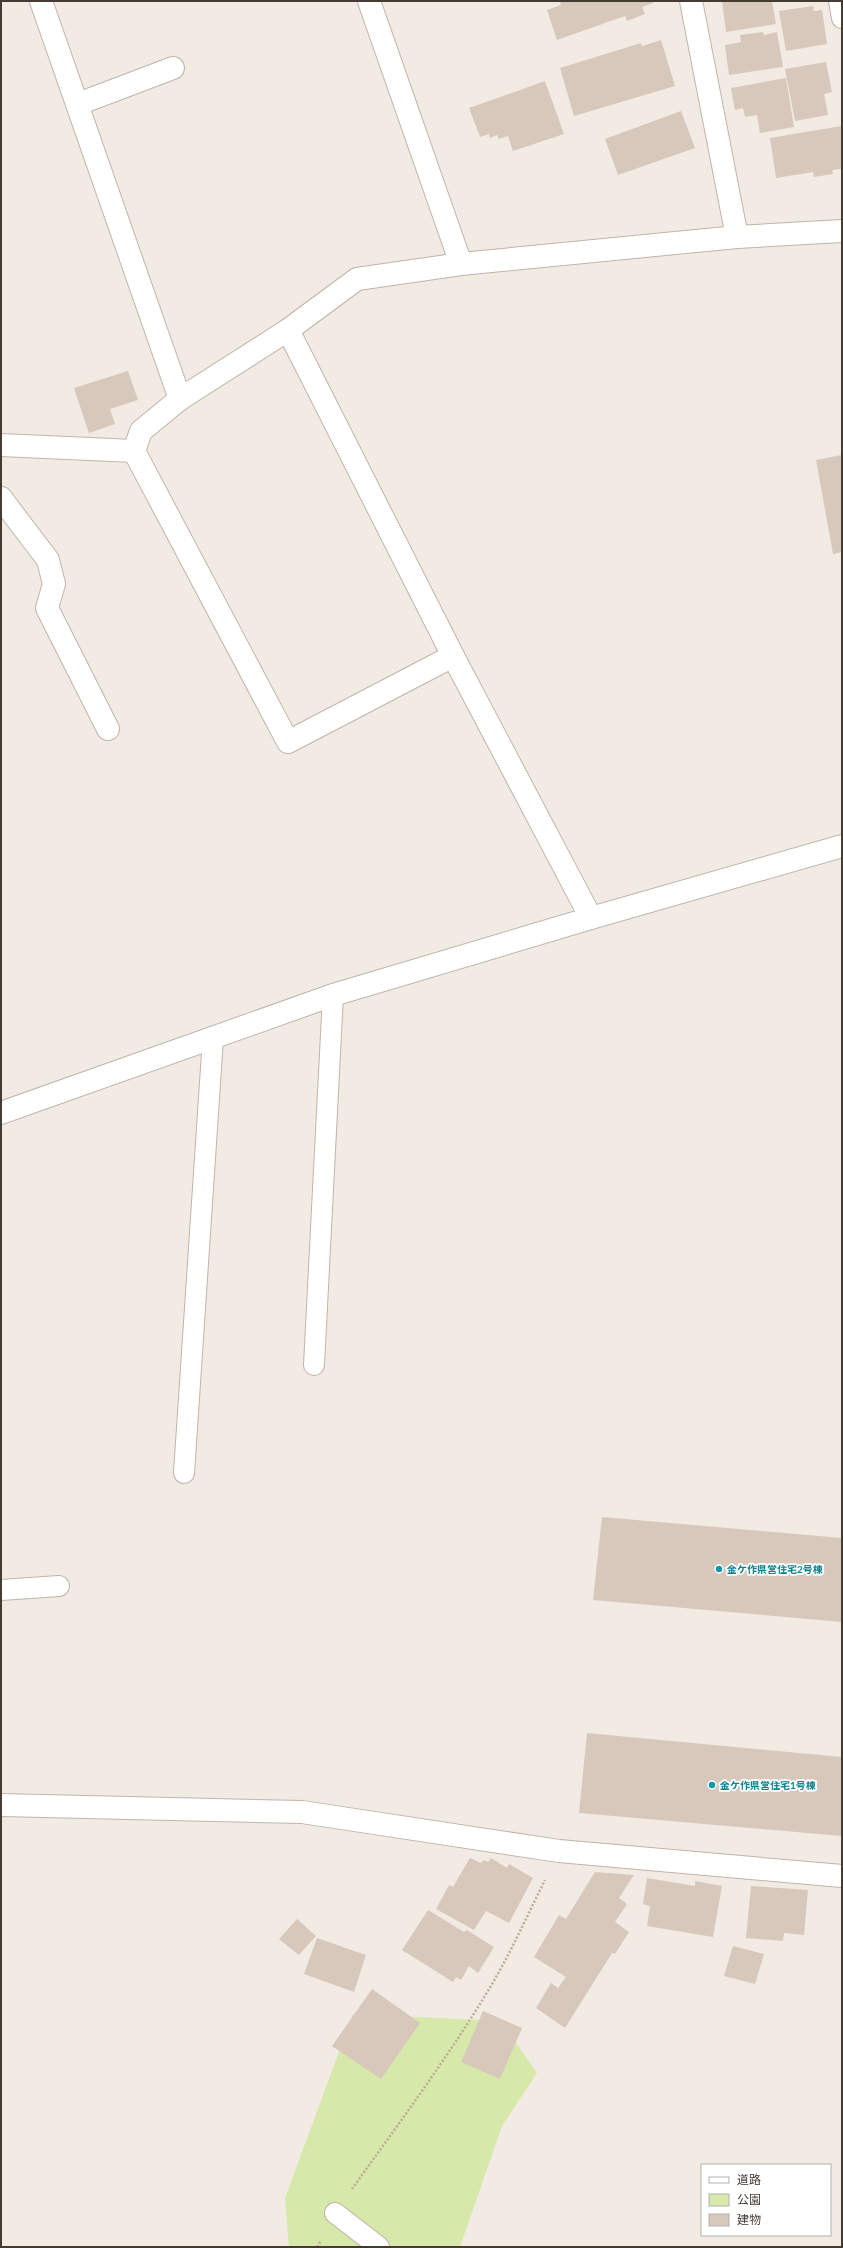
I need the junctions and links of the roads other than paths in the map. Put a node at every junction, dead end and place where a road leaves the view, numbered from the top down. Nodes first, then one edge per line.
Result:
1 (41, 1) edge
2 (370, 1) edge
3 (691, 1) edge
4 (839, 1) edge
5 (842, 18) edge
6 (173, 68) dead end
7 (78, 104) junction
8 (842, 231) edge
9 (737, 237) junction
10 (461, 264) junction
11 (288, 330) junction
12 (180, 399) junction
13 (1, 445) edge
14 (134, 451) junction
15 (1, 498) edge
16 (453, 656) junction
17 (108, 729) dead end
18 (842, 846) edge
19 (591, 918) junction
20 (333, 995) junction
21 (213, 1038) junction
22 (1, 1113) edge
23 (314, 1365) dead end
24 (184, 1473) dead end
25 (59, 1586) dead end
26 (1, 1590) edge
27 (1, 1805) edge
28 (842, 1876) edge
29 (335, 2213) road end
30 (379, 2247) edge

1 - 7 street
2 - 10 street
3 - 9 street
4 - 5 lane
6 - 7 street
7 - 12 street
8 - 9 street
9 - 10 street
10 - 11 street
11 - 12 street
11 - 16 street
12 - 14 street
13 - 14 street
14 - 16 street
15 - 17 street
16 - 19 street
18 - 19 street
19 - 20 street
20 - 21 street
20 - 23 lane
21 - 22 street
21 - 24 lane
25 - 26 lane
27 - 28 street
29 - 30 lane

